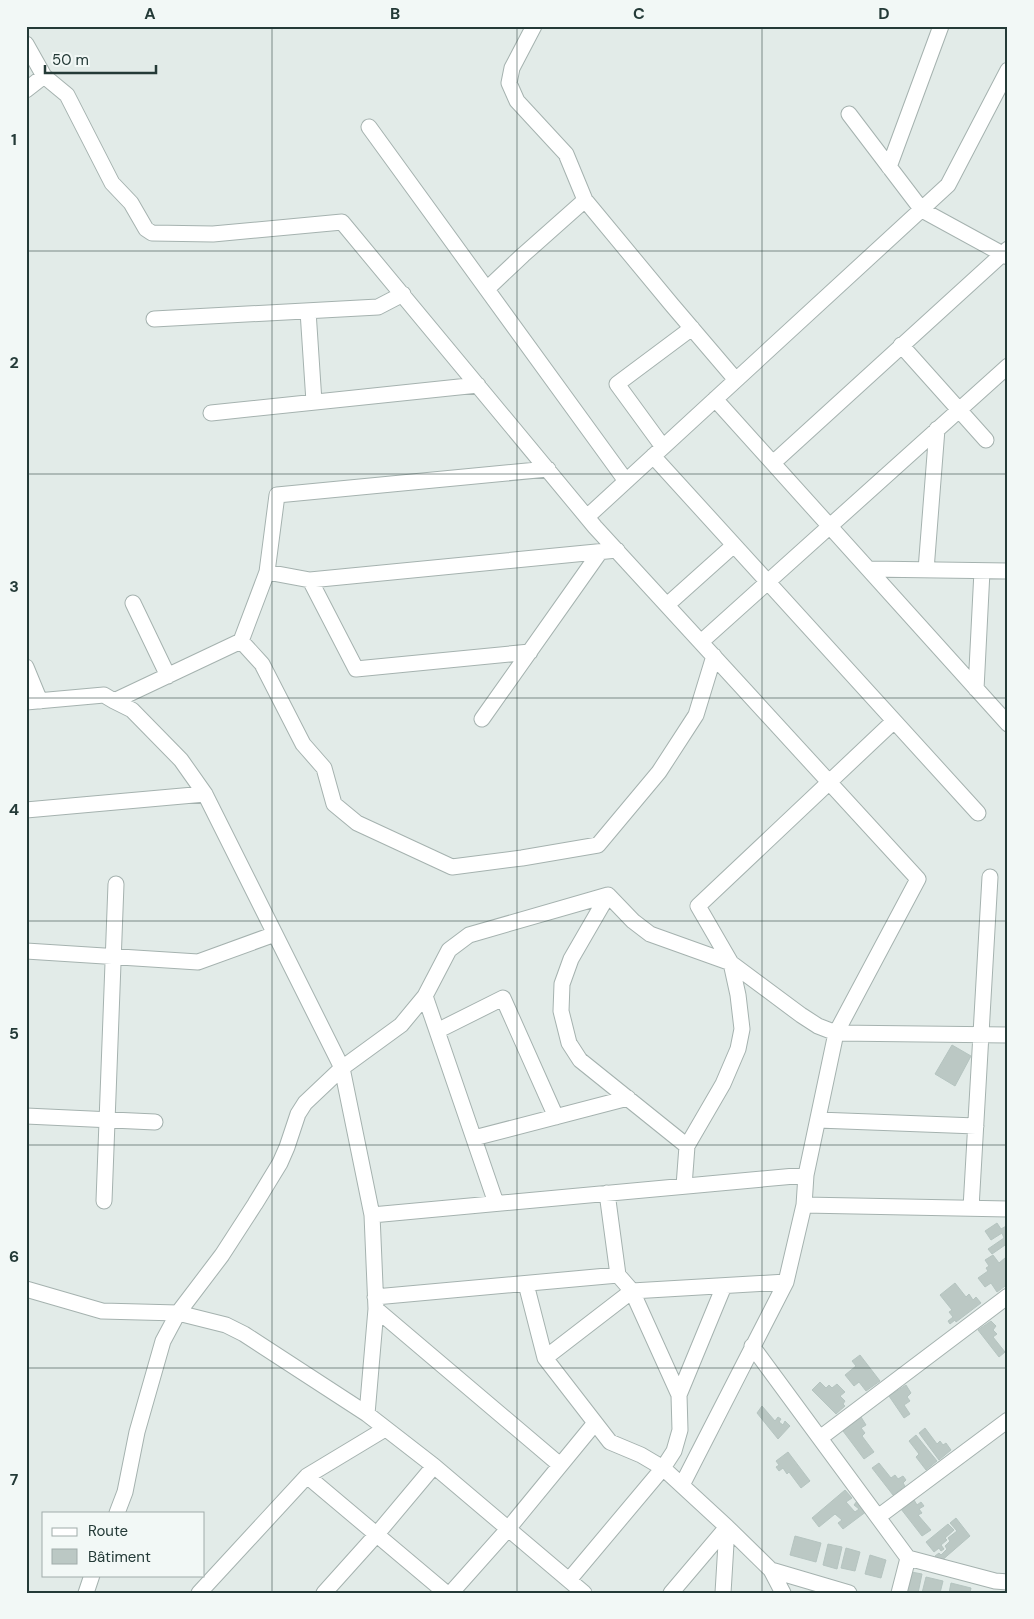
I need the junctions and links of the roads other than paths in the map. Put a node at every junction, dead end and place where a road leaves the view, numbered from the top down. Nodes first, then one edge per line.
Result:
1 (534, 26) edge
2 (941, 26) edge
3 (26, 44) edge
4 (1008, 70) edge
5 (44, 76) junction
6 (26, 90) edge
7 (849, 114) dead end
8 (369, 126) dead end
9 (889, 167) junction
10 (585, 200) junction
11 (922, 210) junction
12 (1006, 253) edge
13 (487, 289) junction
14 (403, 294) junction
15 (308, 311) junction
16 (154, 320) dead end
17 (692, 328) junction
18 (901, 345) junction
19 (1008, 366) edge
20 (736, 380) junction
21 (478, 385) junction
22 (715, 399) junction
23 (314, 402) junction
24 (959, 410) junction
25 (211, 413) dead end
26 (937, 429) junction
27 (986, 440) dead end
28 (658, 452) junction
29 (773, 463) junction
30 (548, 469) junction
31 (626, 481) junction
32 (587, 516) junction
33 (830, 526) junction
34 (734, 545) junction
35 (617, 550) junction
36 (600, 552) junction
37 (869, 570) junction
38 (926, 570) junction
39 (982, 570) junction
40 (1008, 571) edge
41 (267, 572) junction
42 (310, 580) junction
43 (768, 582) junction
44 (133, 604) dead end
45 (667, 605) junction
46 (241, 641) junction
47 (701, 642) junction
48 (530, 652) junction
49 (714, 656) junction
50 (26, 667) edge
51 (168, 676) junction
52 (976, 689) junction
53 (33, 701) edge
54 (114, 701) junction
55 (482, 718) dead end
56 (894, 721) junction
57 (1008, 724) edge
58 (830, 782) junction
59 (204, 794) junction
60 (26, 810) edge
61 (978, 813) dead end
62 (990, 877) dead end
63 (116, 884) dead end
64 (608, 895) junction
65 (274, 934) junction
66 (26, 951) edge
67 (113, 957) junction
68 (731, 963) junction
69 (425, 996) junction
70 (437, 1031) junction
71 (836, 1033) junction
72 (981, 1034) junction
73 (1008, 1035) edge
74 (342, 1068) junction
75 (628, 1098) junction
76 (26, 1116) edge
77 (556, 1117) junction
78 (107, 1120) junction
79 (818, 1120) junction
80 (155, 1122) dead end
81 (976, 1126) junction
82 (474, 1138) junction
83 (687, 1146) junction
84 (806, 1175) junction
85 (684, 1186) junction
86 (608, 1193) junction
87 (104, 1201) dead end
88 (496, 1203) junction
89 (804, 1205) junction
90 (971, 1208) junction
91 (1008, 1209) edge
92 (372, 1215) junction
93 (618, 1275) junction
94 (786, 1282) junction
95 (526, 1284) junction
96 (724, 1286) junction
97 (26, 1289) edge
98 (632, 1291) junction
99 (1008, 1296) edge
100 (376, 1303) junction
101 (178, 1313) junction
102 (752, 1346) junction
103 (546, 1358) junction
104 (680, 1395) junction
105 (367, 1414) junction
106 (1008, 1420) edge
107 (595, 1422) junction
108 (386, 1429) junction
109 (820, 1438) junction
110 (560, 1465) junction
111 (434, 1466) junction
112 (663, 1468) junction
113 (307, 1476) junction
114 (682, 1485) junction
115 (117, 1512) edge
116 (878, 1517) junction
117 (727, 1527) junction
118 (508, 1529) junction
119 (377, 1534) junction
120 (908, 1558) junction
121 (771, 1570) junction
122 (92, 1576) edge
123 (569, 1580) junction
124 (996, 1585) edge
125 (86, 1593) edge
126 (199, 1593) edge
127 (324, 1593) edge
128 (446, 1593) edge
129 (451, 1593) edge
130 (584, 1593) edge
131 (671, 1593) edge
132 (723, 1593) edge
133 (783, 1593) edge
134 (849, 1593) edge
135 (899, 1593) edge

1 - 10 street
2 - 9 street
3 - 5 street
4 - 11 street
5 - 6 street
5 - 14 street
7 - 9 street
8 - 13 street
9 - 11 street
10 - 13 street
10 - 17 street
11 - 12 street
11 - 20 street
12 - 18 street
13 - 31 street
14 - 15 street
14 - 21 street
15 - 16 street
15 - 23 street
17 - 20 street
17 - 28 street
18 - 24 street
18 - 29 street
19 - 24 street
20 - 22 street
21 - 23 street
21 - 30 street
22 - 28 street
22 - 29 street
23 - 25 street
24 - 26 street
24 - 27 street
26 - 33 street
26 - 38 street
28 - 31 street
28 - 34 street
29 - 33 street
30 - 32 street
30 - 41 street
31 - 32 street
32 - 35 street
33 - 37 street
33 - 43 street
34 - 43 street
34 - 45 street
35 - 36 street
35 - 45 street
36 - 42 street
36 - 48 street
37 - 38 street
37 - 52 street
38 - 39 street
39 - 40 street
39 - 52 street
41 - 42 street
41 - 46 street
42 - 48 street
43 - 47 street
43 - 56 street
44 - 51 street
45 - 47 street
46 - 49 street
46 - 51 street
47 - 49 street
48 - 55 street
49 - 58 street
50 - 53 street
51 - 54 street
52 - 57 street
53 - 54 street
54 - 59 street
56 - 58 street
56 - 61 street
58 - 68 street
58 - 71 street
59 - 60 street
59 - 65 street
62 - 72 street
63 - 67 street
64 - 68 street
64 - 69 street
64 - 75 street
65 - 67 street
65 - 74 street
66 - 67 street
67 - 78 street
68 - 71 street
68 - 83 street
69 - 70 street
69 - 74 street
70 - 77 street
70 - 82 street
71 - 72 street
71 - 79 street
72 - 73 street
72 - 81 street
74 - 92 street
74 - 101 street
75 - 77 street
75 - 83 street
76 - 78 street
77 - 82 street
78 - 80 street
78 - 87 street
79 - 81 street
79 - 84 street
81 - 90 street
82 - 88 street
83 - 85 street
84 - 85 street
84 - 89 street
85 - 86 street
86 - 88 street
86 - 93 street
88 - 92 street
89 - 90 street
89 - 94 street
90 - 91 street
92 - 100 street
93 - 95 street
93 - 98 street
94 - 96 street
94 - 102 street
95 - 100 street
95 - 103 street
96 - 98 street
96 - 104 street
97 - 101 street
98 - 103 street
98 - 104 street
99 - 109 street
100 - 105 street
100 - 110 street
101 - 105 street
101 - 115 street
102 - 109 street
102 - 114 street
103 - 107 street
104 - 112 street
105 - 108 street
106 - 116 street
107 - 110 street
107 - 112 street
108 - 111 street
108 - 113 street
109 - 116 street
110 - 118 street
111 - 118 street
111 - 119 street
112 - 114 street
112 - 123 street
113 - 119 street
113 - 126 street
114 - 117 street
116 - 120 street
117 - 121 street
117 - 131 street
117 - 132 street
118 - 123 street
118 - 129 street
119 - 127 street
119 - 128 street
120 - 124 street
120 - 135 street
121 - 133 street
121 - 134 street
122 - 125 street
123 - 130 street

